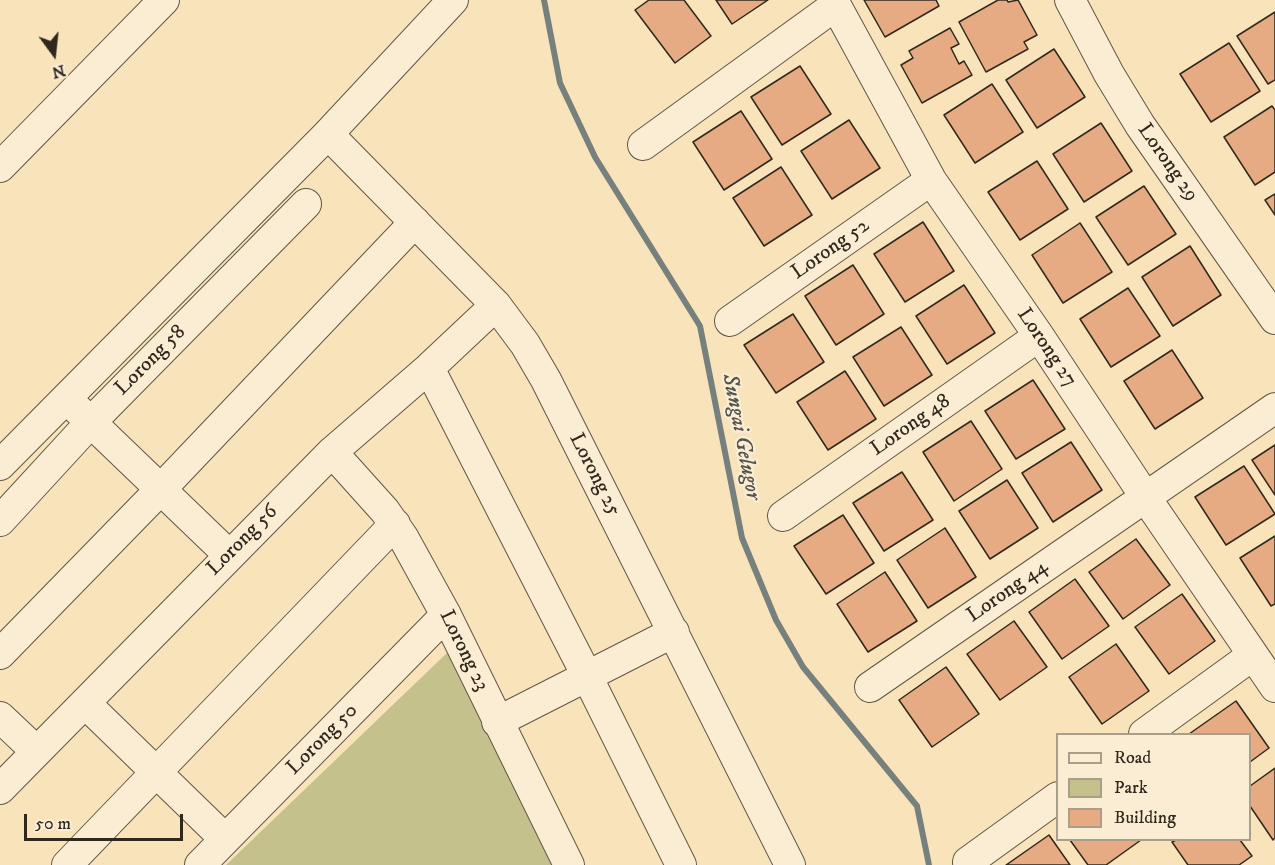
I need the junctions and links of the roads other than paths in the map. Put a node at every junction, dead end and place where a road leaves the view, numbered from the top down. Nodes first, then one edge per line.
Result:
1 (164, 0) edge
2 (453, 0) edge
3 (1070, 0) edge
4 (834, 3) edge
5 (328, 134) junction
6 (643, 145) dead end
7 (0, 167) edge
8 (931, 180) junction
9 (306, 204) dead end
10 (415, 222) junction
11 (222, 241) junction
12 (247, 265) junction
13 (496, 305) junction
14 (1275, 319) edge
15 (730, 321) dead end
16 (1039, 336) junction
17 (429, 368) junction
18 (66, 398) junction
19 (1275, 408) edge
20 (92, 422) junction
21 (332, 453) junction
22 (0, 465) edge
23 (161, 489) junction
24 (1146, 498) junction
25 (783, 516) dead end
26 (0, 521) edge
27 (395, 524) junction
28 (229, 555) junction
29 (446, 615) junction
30 (674, 632) junction
31 (0, 654) edge
32 (1253, 655) junction
33 (587, 676) junction
34 (870, 687) dead end
35 (1275, 687) edge
36 (84, 703) junction
37 (0, 717) edge
38 (497, 722) junction
39 (1147, 733) edge
40 (36, 751) junction
41 (157, 772) junction
42 (0, 789) edge
43 (1056, 798) edge
44 (225, 839) junction
45 (968, 862) dead end
46 (67, 865) edge
47 (200, 865) edge
48 (570, 865) edge
49 (681, 865) edge
50 (790, 865) edge

1 - 7 street
2 - 5 street
3 - 14 street, Lorong 29
4 - 6 street
4 - 8 street, Lorong 27
5 - 10 street, Lorong 25
5 - 11 street
8 - 15 street, Lorong 52
8 - 16 street, Lorong 27
9 - 12 street, Lorong 58
10 - 13 street, Lorong 25
10 - 23 street
11 - 12 street
11 - 18 street
12 - 20 street, Lorong 58
13 - 17 street, Lorong 56
13 - 30 street, Lorong 25
16 - 24 street, Lorong 27
16 - 25 street, Lorong 48
17 - 21 street, Lorong 56
17 - 33 street
18 - 20 street
18 - 22 street
19 - 24 street, Lorong 44
20 - 23 street
20 - 26 street, Lorong 58
21 - 27 street, Lorong 23
21 - 28 street, Lorong 56
23 - 28 street
23 - 31 street
24 - 32 street, Lorong 27
24 - 34 street, Lorong 44
27 - 29 street, Lorong 23
27 - 41 street
28 - 36 street, Lorong 56
29 - 38 street, Lorong 23
29 - 44 street, Lorong 50
30 - 33 street
30 - 50 street, Lorong 25
32 - 35 street, Lorong 27
32 - 39 street
33 - 38 street
33 - 49 street
36 - 40 street, Lorong 56
36 - 41 street
37 - 40 street
38 - 48 street, Lorong 23
40 - 42 street, Lorong 56
41 - 44 street
41 - 46 street
43 - 45 street
44 - 47 street, Lorong 50

